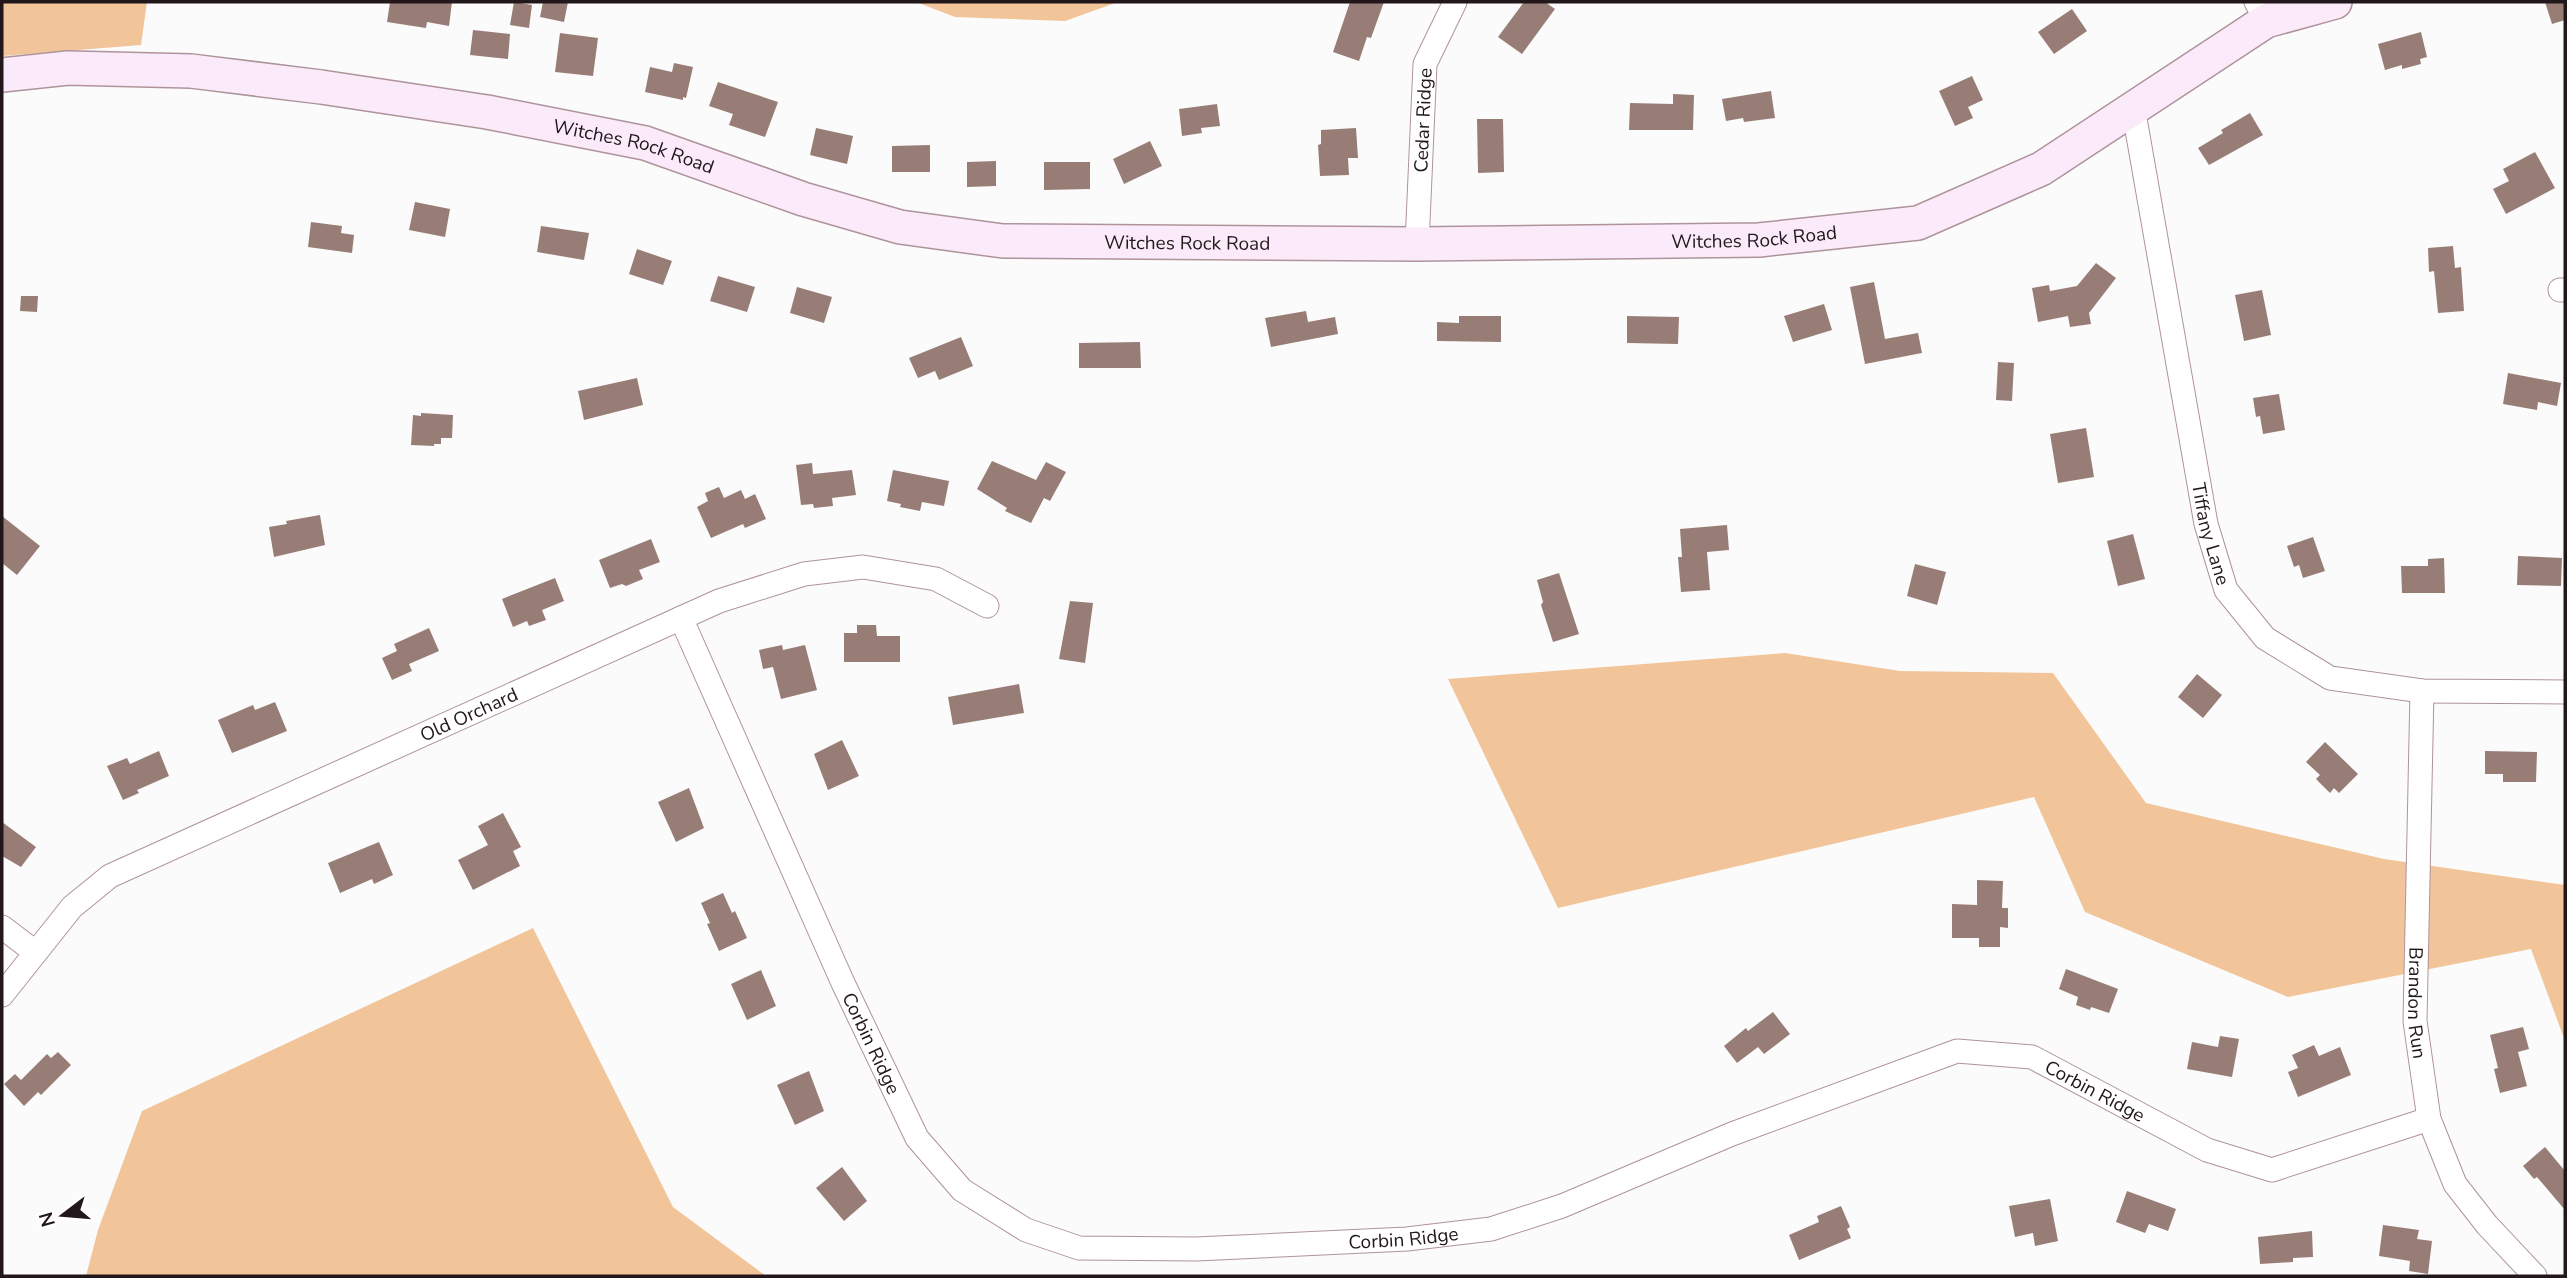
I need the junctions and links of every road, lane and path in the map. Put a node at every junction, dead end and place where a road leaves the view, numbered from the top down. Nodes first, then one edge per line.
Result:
1 (1455, 2) edge
2 (2335, 2) edge
3 (2261, 11) edge
4 (2, 75) edge
5 (2133, 107) junction
6 (1417, 244) junction
7 (986, 606) dead end
8 (681, 618) junction
9 (2421, 691) junction
10 (2565, 691) edge
11 (2, 927) edge
12 (35, 952) junction
13 (2, 995) edge
14 (2429, 1119) junction
15 (2535, 1276) edge

1 - 6 street, Cedar Ridge
2 - 3 street, Witches Rock Road
3 - 5 street, Witches Rock Road
4 - 6 street, Witches Rock Road
5 - 6 street, Witches Rock Road
5 - 9 street, Tiffany Lane
7 - 8 street, Old Orchard
8 - 12 street, Old Orchard
8 - 14 street, Corbin Ridge
9 - 10 street, Tiffany Lane
9 - 14 street, Brandon Run
11 - 12 street
12 - 13 street, Old Orchard
14 - 15 street, Brandon Run

